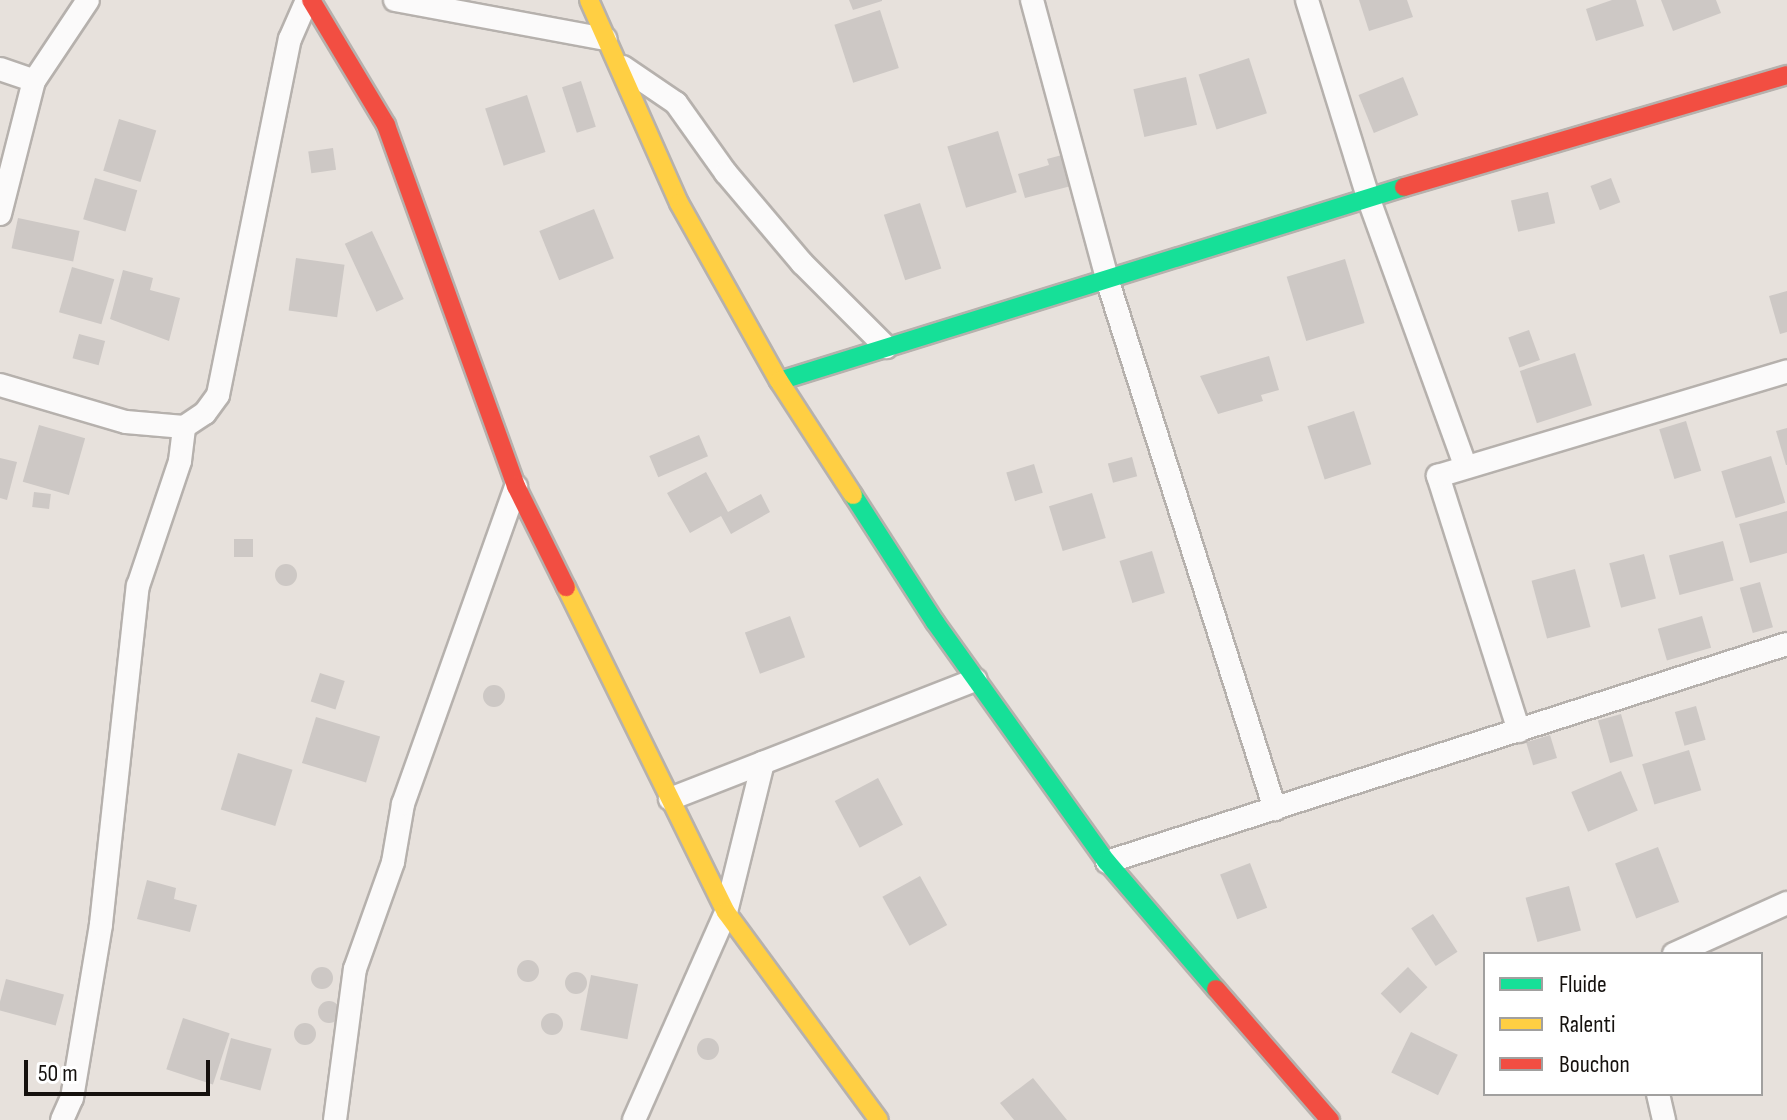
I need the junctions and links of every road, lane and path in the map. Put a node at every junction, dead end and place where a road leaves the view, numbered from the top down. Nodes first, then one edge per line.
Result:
1 (88, 0) edge
2 (309, 0) edge
3 (395, 0) edge
4 (589, 0) edge
5 (1032, 0) edge
6 (1307, 0) edge
7 (605, 39) junction
8 (616, 63) junction
9 (0, 69) edge
10 (1787, 75) edge
11 (34, 81) junction
12 (1368, 197) junction
13 (0, 214) edge
14 (1108, 282) junction
15 (886, 347) junction
16 (1787, 371) edge
17 (779, 381) junction
18 (0, 385) edge
19 (184, 427) junction
20 (1466, 467) junction
21 (516, 486) junction
22 (1787, 644) edge
23 (976, 680) junction
24 (1519, 731) junction
25 (763, 763) junction
26 (670, 799) junction
27 (1275, 809) junction
28 (1107, 862) junction
29 (1787, 903) edge
30 (726, 912) junction
31 (1678, 952) edge
32 (1658, 1096) edge
33 (62, 1120) edge
34 (335, 1120) edge
35 (634, 1120) edge
36 (879, 1120) edge
37 (1330, 1120) edge
38 (1664, 1120) edge

1 - 11 street
2 - 19 street
2 - 21 main road
3 - 7 street
4 - 7 main road
5 - 14 street
6 - 12 street
7 - 8 main road
8 - 15 street
8 - 17 main road
9 - 11 street
10 - 12 main road
11 - 13 street
12 - 14 main road
12 - 20 street
14 - 15 main road
14 - 27 street
15 - 17 main road
16 - 20 street
17 - 23 main road
18 - 19 street
19 - 33 street
20 - 24 street
21 - 26 main road
21 - 34 street
22 - 24 street
23 - 25 street
23 - 28 main road
24 - 27 street
25 - 26 street
25 - 30 street
26 - 30 main road
27 - 28 street
28 - 37 main road
29 - 31 street
30 - 35 street
30 - 36 main road
32 - 38 street

